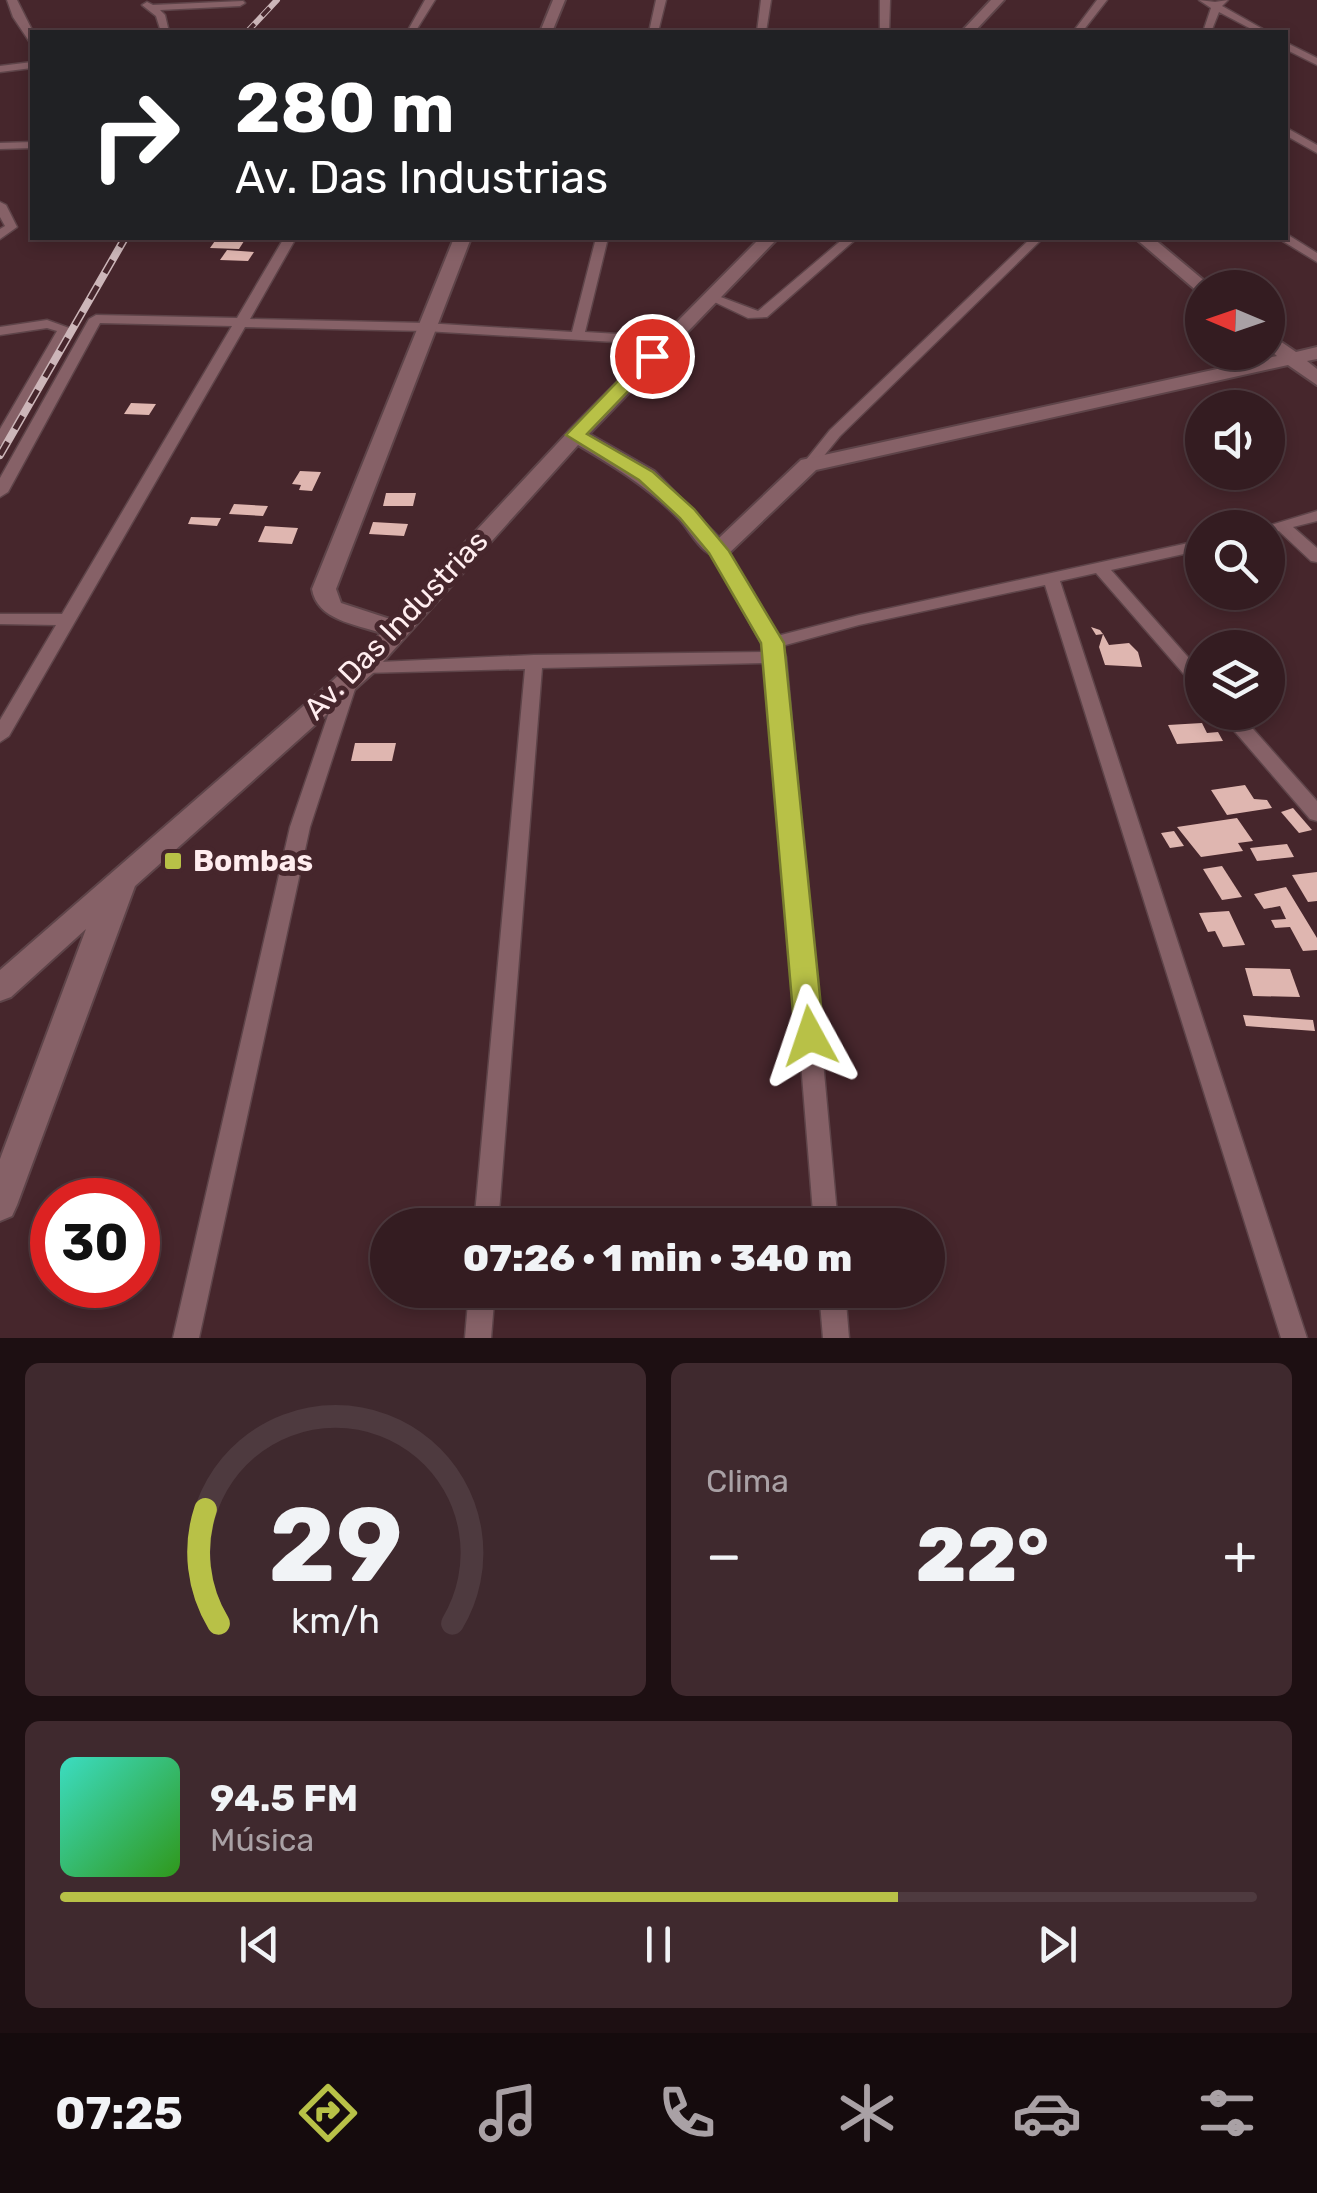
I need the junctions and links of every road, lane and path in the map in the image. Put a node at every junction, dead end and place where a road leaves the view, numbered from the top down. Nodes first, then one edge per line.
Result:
1 (12, 0) edge
2 (430, 0) edge
3 (559, 0) edge
4 (661, 0) edge
5 (766, 0) edge
6 (885, 0) edge
7 (998, 0) edge
8 (1102, 0) edge
9 (1204, 0) edge
10 (240, 3) dead end
11 (148, 4) edge
12 (1220, 4) edge
13 (164, 30) edge
14 (412, 30) edge
15 (547, 30) edge
16 (653, 30) edge
17 (761, 30) edge
18 (885, 30) edge
19 (969, 30) edge
20 (1079, 30) edge
21 (1208, 30) edge
22 (1260, 30) edge
23 (30, 36) edge
24 (1288, 46) edge
25 (1317, 62) edge
26 (30, 65) edge
27 (0, 70) edge
28 (1288, 132) edge
29 (30, 145) edge
30 (0, 146) edge
31 (1317, 150) edge
32 (0, 205) edge
33 (0, 235) edge
34 (1288, 239) edge
35 (289, 240) edge
36 (461, 240) edge
37 (602, 240) edge
38 (767, 240) edge
39 (849, 240) edge
40 (1035, 240) edge
41 (1145, 240) edge
42 (1317, 258) edge
43 (1185, 272) edge
44 (710, 297) junction
45 (240, 322) junction
46 (425, 326) junction
47 (0, 331) edge
48 (578, 334) junction
49 (667, 341) junction
50 (1285, 353) edge
51 (1317, 353) edge
52 (1292, 359) junction
53 (1317, 379) edge
54 (576, 435) junction
55 (0, 441) edge
56 (809, 466) junction
57 (0, 492) edge
58 (1317, 516) edge
59 (1285, 524) edge
60 (1285, 534) edge
61 (1185, 549) edge
62 (718, 551) junction
63 (1317, 558) edge
64 (1102, 570) junction
65 (1051, 579) junction
66 (0, 619) edge
67 (68, 620) junction
68 (397, 630) junction
69 (774, 650) junction
70 (534, 661) junction
71 (1185, 665) edge
72 (356, 675) junction
73 (1244, 730) edge
74 (0, 736) edge
75 (1317, 814) edge
76 (133, 873) junction
77 (0, 988) edge
78 (0, 1206) edge
79 (487, 1208) edge
80 (824, 1208) edge
81 (480, 1308) edge
82 (834, 1308) edge
83 (186, 1338) edge
84 (478, 1338) edge
85 (836, 1338) edge
86 (1294, 1338) edge

1 - 23 street
2 - 14 street
3 - 15 street
4 - 16 street
5 - 17 street
6 - 18 street
7 - 19 street
8 - 20 street
9 - 12 street
10 - 11 street
11 - 13 street
12 - 21 street
12 - 22 street
24 - 25 street
26 - 27 street
28 - 31 street
29 - 30 street
32 - 33 street
34 - 42 street
35 - 45 street
36 - 46 street
37 - 48 street
38 - 44 street, Av. Das Industrias
39 - 44 street
40 - 56 street
41 - 43 street
44 - 49 street, Av. Das Industrias
45 - 46 street
45 - 57 street
45 - 67 street
46 - 48 street
46 - 68 street
47 - 55 street
48 - 49 street
49 - 54 street, Av. Das Industrias
50 - 52 street
51 - 52 street
52 - 53 street
52 - 56 street
54 - 62 street
54 - 68 street, Av. Das Industrias
56 - 62 street
58 - 59 street
60 - 63 street
61 - 64 street
62 - 69 street
64 - 65 street
64 - 71 street
65 - 69 street
65 - 86 street
66 - 67 street
67 - 74 street
68 - 72 street, Av. Das Industrias
69 - 70 street
69 - 80 street
70 - 72 street
70 - 79 street
72 - 76 street, Av. Das Industrias
72 - 83 street
73 - 75 street
76 - 77 street, Av. Das Industrias
76 - 78 street
81 - 84 street
82 - 85 street

